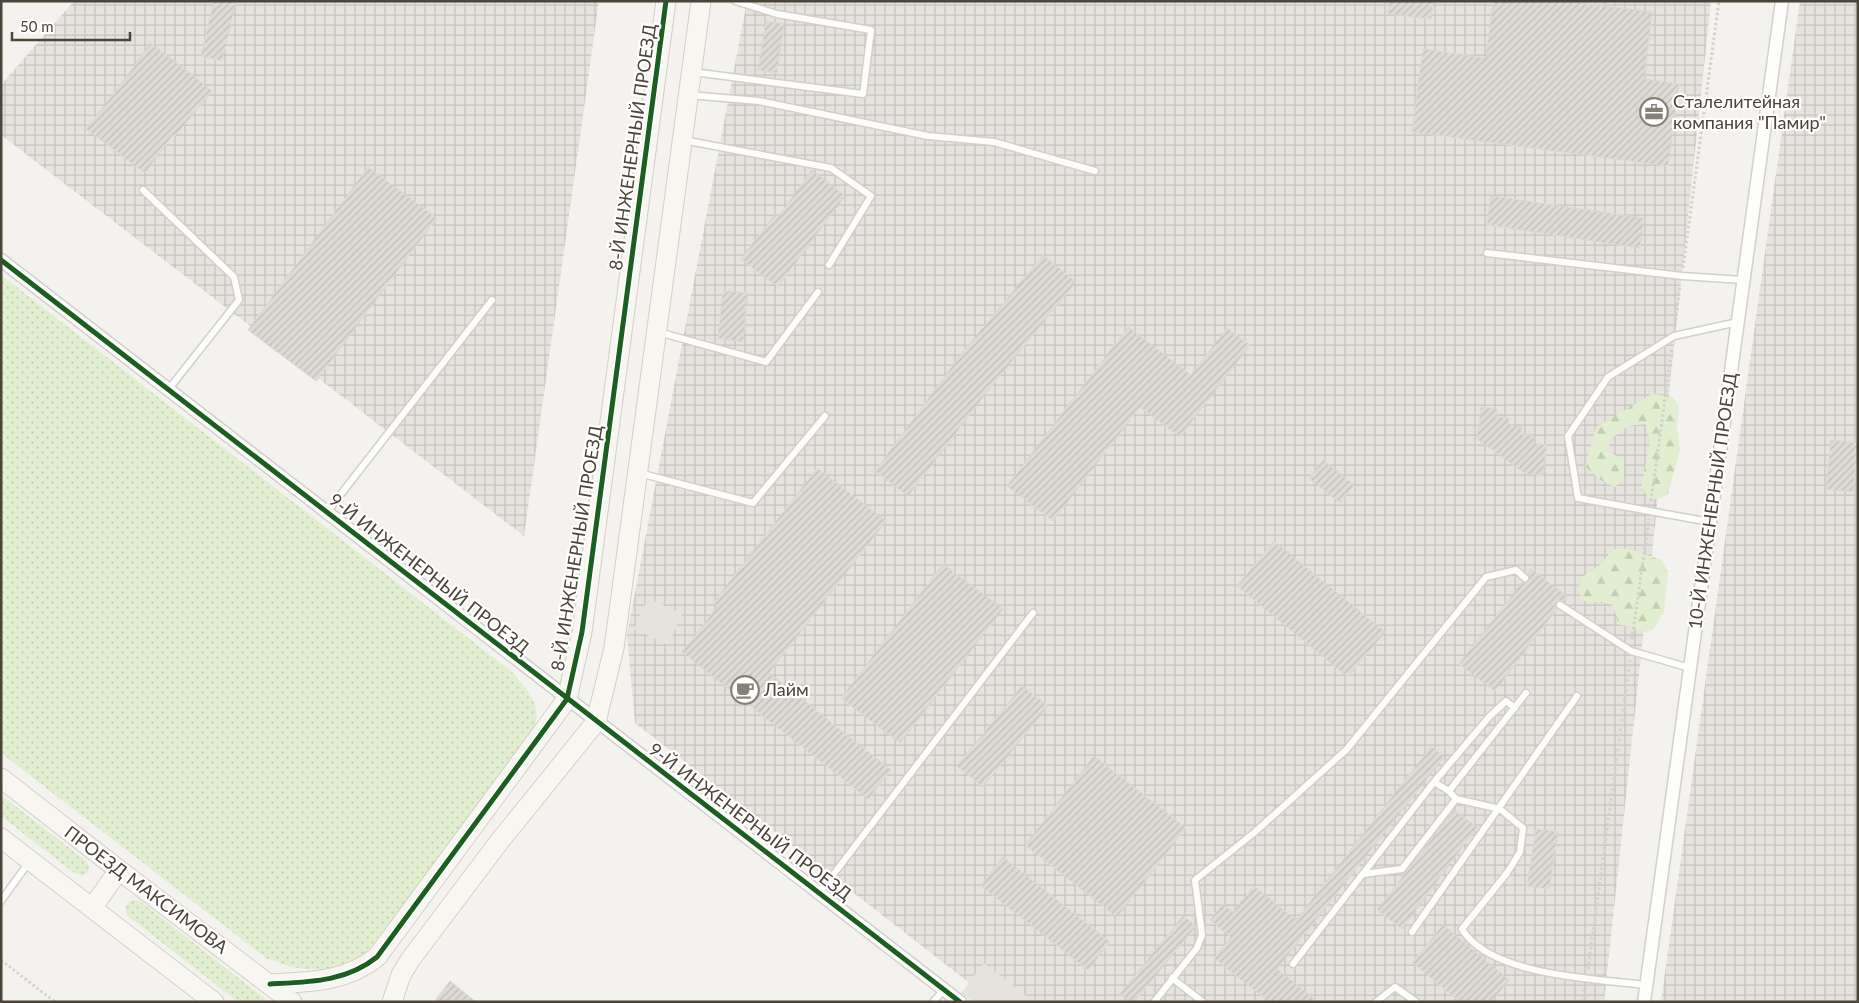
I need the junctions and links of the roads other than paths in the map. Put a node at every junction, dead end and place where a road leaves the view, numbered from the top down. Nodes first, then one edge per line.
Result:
1 (666, 1) edge
2 (701, 1) edge
3 (735, 1) edge
4 (1782, 1) edge
5 (691, 72) junction
6 (688, 95) junction
7 (682, 140) junction
8 (1095, 171) dead end
9 (143, 190) dead end
10 (1487, 253) dead end
11 (1, 260) edge
12 (829, 265) dead end
13 (1744, 280) junction
14 (818, 292) dead end
15 (492, 300) dead end
16 (1738, 322) junction
17 (656, 332) junction
18 (168, 390) junction
19 (825, 416) dead end
20 (638, 473) junction
21 (327, 512) junction
22 (1710, 522) junction
23 (1525, 578) dead end
24 (1560, 605) dead end
25 (1033, 613) dead end
26 (1690, 668) junction
27 (1526, 693) dead end
28 (1577, 696) dead end
29 (567, 699) junction
30 (1515, 708) junction
31 (596, 722) junction
32 (1, 778) edge
33 (1434, 782) junction
34 (1448, 791) junction
35 (1456, 799) junction
36 (1500, 809) junction
37 (1, 838) edge
38 (30, 861) junction
39 (119, 870) junction
40 (1363, 874) junction
41 (820, 892) junction
42 (1, 901) edge
43 (92, 908) junction
44 (1412, 932) dead end
45 (1293, 964) dead end
46 (1172, 978) junction
47 (270, 984) junction
48 (1646, 985) junction
49 (944, 990) junction
50 (214, 1002) edge
51 (292, 1002) edge
52 (392, 1002) edge
53 (933, 1002) edge
54 (960, 1002) edge
55 (1154, 1002) edge
56 (1203, 1002) edge
57 (1376, 1002) edge
58 (1416, 1002) edge
59 (1644, 1002) edge

1 - 29 street, 8-Й ИНЖЕНЕРНЫЙ ПРОЕЗД
2 - 5 street
3 - 5 lane
4 - 13 street, 10-Й ИНЖЕНЕРНЫЙ ПРОЕЗД
5 - 6 street
6 - 7 street
6 - 8 lane
7 - 12 lane
7 - 17 street
9 - 18 lane
10 - 13 lane
11 - 18 street, 9-Й ИНЖЕНЕРНЫЙ ПРОЕЗД
13 - 16 street, 10-Й ИНЖЕНЕРНЫЙ ПРОЕЗД
14 - 17 lane
15 - 21 lane
16 - 22 street, 10-Й ИНЖЕНЕРНЫЙ ПРОЕЗД
16 - 22 lane
17 - 20 street
18 - 21 street, 9-Й ИНЖЕНЕРНЫЙ ПРОЕЗД
19 - 20 lane
20 - 31 street
21 - 29 street, 9-Й ИНЖЕНЕРНЫЙ ПРОЕЗД
22 - 26 street, 10-Й ИНЖЕНЕРНЫЙ ПРОЕЗД
23 - 46 lane
24 - 26 lane
25 - 41 lane
26 - 48 street, 10-Й ИНЖЕНЕРНЫЙ ПРОЕЗД
27 - 30 lane
28 - 36 lane
29 - 31 street, 9-Й ИНЖЕНЕРНЫЙ ПРОЕЗД
29 - 47 street, 8-Й ИНЖЕНЕРНЫЙ ПРОЕЗД
30 - 33 lane
30 - 34 lane
31 - 41 street, 9-Й ИНЖЕНЕРНЫЙ ПРОЕЗД
31 - 52 street
32 - 39 street, ПРОЕЗД МАКСИМОВА
33 - 34 lane
33 - 40 lane
34 - 35 lane
35 - 36 lane
35 - 40 lane
36 - 44 lane
36 - 48 lane
37 - 38 street
38 - 42 lane
38 - 43 street
39 - 43 street
39 - 47 street, ПРОЕЗД МАКСИМОВА
40 - 45 lane
41 - 49 street, 9-Й ИНЖЕНЕРНЫЙ ПРОЕЗД
43 - 50 street
46 - 55 lane
46 - 56 lane
47 - 51 street, ПРОЕЗД МАКСИМОВА
48 - 59 street, 10-Й ИНЖЕНЕРНЫЙ ПРОЕЗД
49 - 53 lane
49 - 54 street, 9-Й ИНЖЕНЕРНЫЙ ПРОЕЗД
57 - 58 lane

